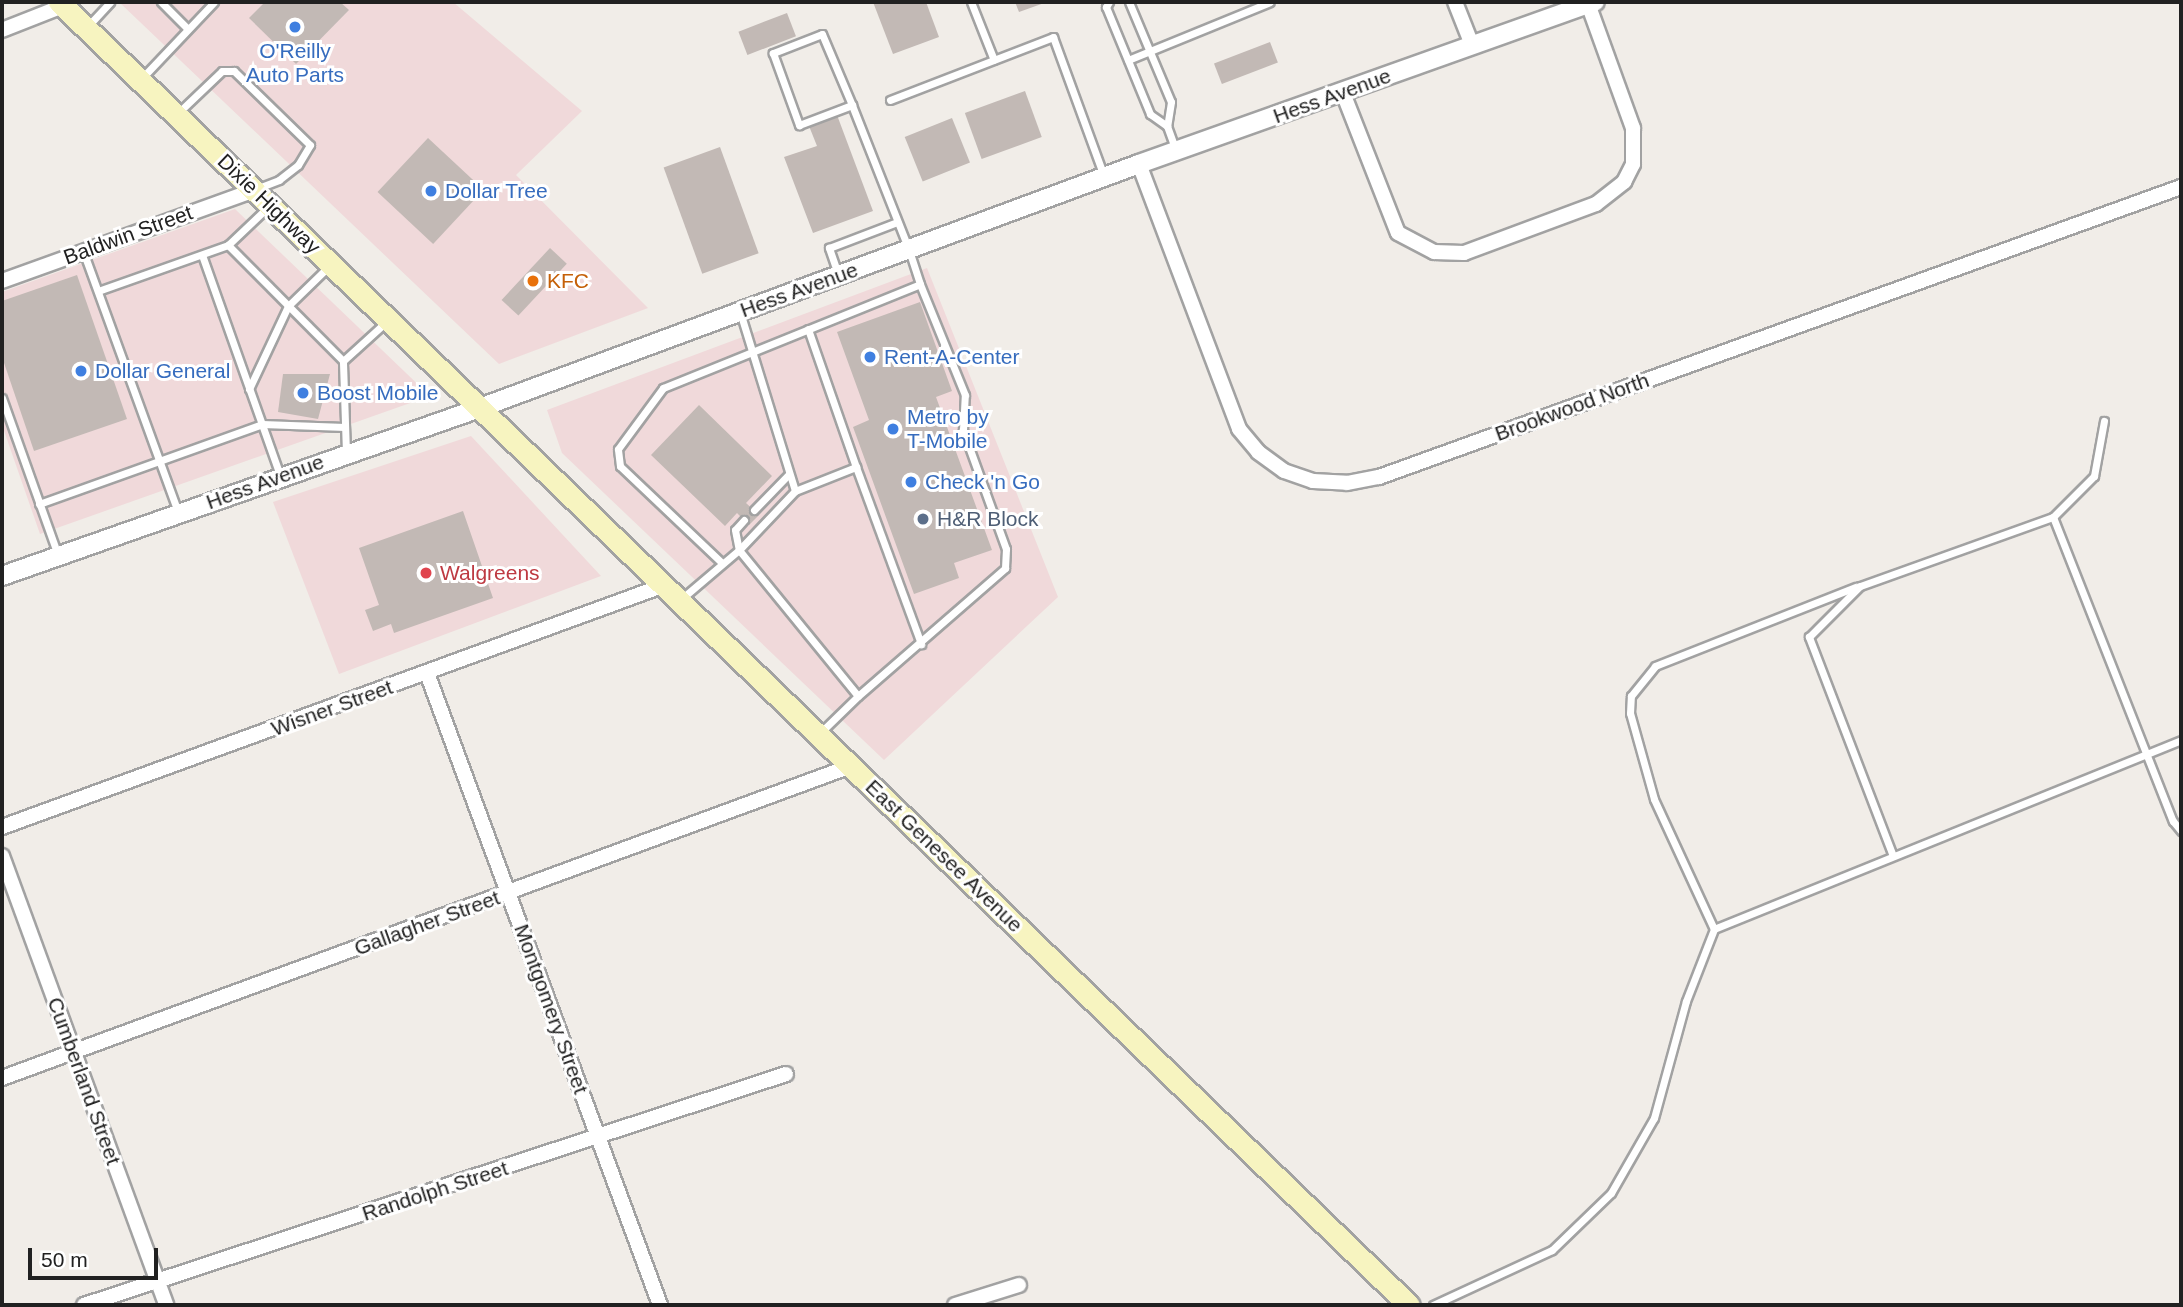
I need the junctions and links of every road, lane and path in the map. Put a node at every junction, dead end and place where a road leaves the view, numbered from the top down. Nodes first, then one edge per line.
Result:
1 (110, 2) edge
2 (161, 2) edge
3 (214, 2) edge
4 (971, 2) edge
5 (1109, 2) edge
6 (1129, 2) edge
7 (1270, 2) edge
8 (1455, 2) edge
9 (1591, 3) edge
10 (61, 4) edge
11 (187, 27) junction
12 (86, 28) junction
13 (2, 30) edge
14 (1472, 45) junction
15 (1149, 51) junction
16 (994, 60) junction
17 (1128, 60) junction
18 (140, 80) junction
19 (1343, 93) junction
20 (890, 100) dead end
21 (852, 105) junction
22 (177, 114) junction
23 (1167, 126) junction
24 (1177, 151) junction
25 (1139, 164) junction
26 (1105, 177) junction
27 (2181, 187) edge
28 (263, 197) junction
29 (897, 222) junction
30 (228, 245) junction
31 (909, 250) junction
32 (83, 251) junction
33 (202, 255) junction
34 (331, 264) junction
35 (838, 276) junction
36 (2, 281) edge
37 (920, 284) junction
38 (97, 291) junction
39 (288, 306) junction
40 (740, 312) junction
41 (388, 320) junction
42 (808, 329) junction
43 (751, 350) junction
44 (343, 361) junction
45 (249, 389) junction
46 (2, 398) edge
47 (477, 409) junction
48 (2104, 421) dead end
49 (262, 424) junction
50 (345, 427) junction
51 (346, 453) junction
52 (158, 460) junction
53 (856, 467) junction
54 (789, 474) junction
55 (280, 475) junction
56 (795, 491) junction
57 (39, 504) junction
58 (754, 510) dead end
59 (178, 513) junction
60 (2053, 517) junction
61 (744, 520) dead end
62 (739, 550) junction
63 (58, 555) junction
64 (721, 562) junction
65 (2, 576) edge
66 (662, 586) junction
67 (1860, 586) junction
68 (679, 601) junction
69 (921, 644) junction
70 (427, 673) junction
71 (858, 696) junction
72 (818, 735) junction
73 (2181, 740) edge
74 (2147, 754) junction
75 (850, 766) junction
76 (2, 827) edge
77 (2181, 831) edge
78 (2, 856) edge
79 (1893, 856) junction
80 (509, 894) junction
81 (1714, 929) junction
82 (74, 1052) junction
83 (786, 1073) dead end
84 (2, 1078) edge
85 (600, 1138) junction
86 (157, 1282) junction
87 (1019, 1285) dead end
88 (84, 1305) edge
89 (166, 1305) edge
90 (660, 1305) edge
91 (955, 1305) edge
92 (1409, 1305) edge
93 (1433, 1305) edge

1 - 12 lane
2 - 11 lane
3 - 11 lane
4 - 16 lane
5 - 17 lane
6 - 15 lane
7 - 15 lane
8 - 14 street
9 - 14 street, Hess Avenue
9 - 19 street
10 - 12 main road, Dixie Highway
10 - 13 street
11 - 18 lane
12 - 18 main road, Dixie Highway
14 - 19 street, Hess Avenue
15 - 17 lane
15 - 23 lane
16 - 20 lane
16 - 26 lane
17 - 23 lane
18 - 22 main road, Dixie Highway
19 - 24 street, Hess Avenue
21 - 21 lane
21 - 29 lane
22 - 28 main road, Dixie Highway
22 - 28 lane
23 - 24 lane
24 - 25 street, Hess Avenue
25 - 26 street, Hess Avenue
25 - 27 street, Brookwood North
26 - 31 street, Hess Avenue
28 - 30 lane
28 - 32 street, Baldwin Street
28 - 34 main road, Dixie Highway
29 - 31 lane
29 - 35 lane
30 - 33 lane
30 - 39 lane
31 - 35 street, Hess Avenue
31 - 37 lane
32 - 36 street, Baldwin Street
32 - 38 lane
33 - 38 lane
33 - 45 lane
34 - 39 lane
34 - 41 main road, Dixie Highway
35 - 40 street, Hess Avenue
37 - 42 lane
37 - 69 lane
38 - 52 lane
39 - 44 lane
39 - 45 lane
40 - 43 lane
40 - 47 street, Hess Avenue
41 - 44 lane
41 - 47 main road, Dixie Highway
42 - 43 lane
42 - 53 lane
43 - 54 lane
43 - 64 lane
44 - 50 lane
45 - 49 lane
46 - 57 lane
47 - 51 street, Hess Avenue
47 - 66 main road, East Genesee Avenue
48 - 60 lane
49 - 50 lane
49 - 52 lane
49 - 55 lane
50 - 51 lane
51 - 55 street, Hess Avenue
52 - 57 lane
52 - 59 lane
53 - 56 lane
53 - 69 lane
54 - 56 lane
54 - 58 lane
55 - 59 street, Hess Avenue
56 - 62 lane
57 - 63 lane
59 - 63 street, Hess Avenue
60 - 67 lane
60 - 74 lane
61 - 62 lane
62 - 64 lane
62 - 71 lane
63 - 65 street, Hess Avenue
64 - 68 lane
66 - 68 main road, East Genesee Avenue
66 - 70 street, Wisner Street
67 - 79 lane
67 - 81 lane
68 - 72 main road, East Genesee Avenue
69 - 71 lane
70 - 76 street, Wisner Street
70 - 80 street, Montgomery Street
71 - 72 lane
72 - 75 main road, East Genesee Avenue
73 - 74 lane
74 - 77 lane
74 - 79 lane
75 - 80 street, Gallagher Street
75 - 92 main road, East Genesee Avenue
78 - 82 street, Cumberland Street
79 - 81 lane
80 - 82 street, Gallagher Street
80 - 85 street, Montgomery Street
81 - 93 lane
82 - 84 street, Gallagher Street
82 - 86 street, Cumberland Street
83 - 85 street, Randolph Street
85 - 86 street, Randolph Street
85 - 90 street, Montgomery Street
86 - 88 street, Randolph Street
86 - 89 street, Cumberland Street
87 - 91 street

